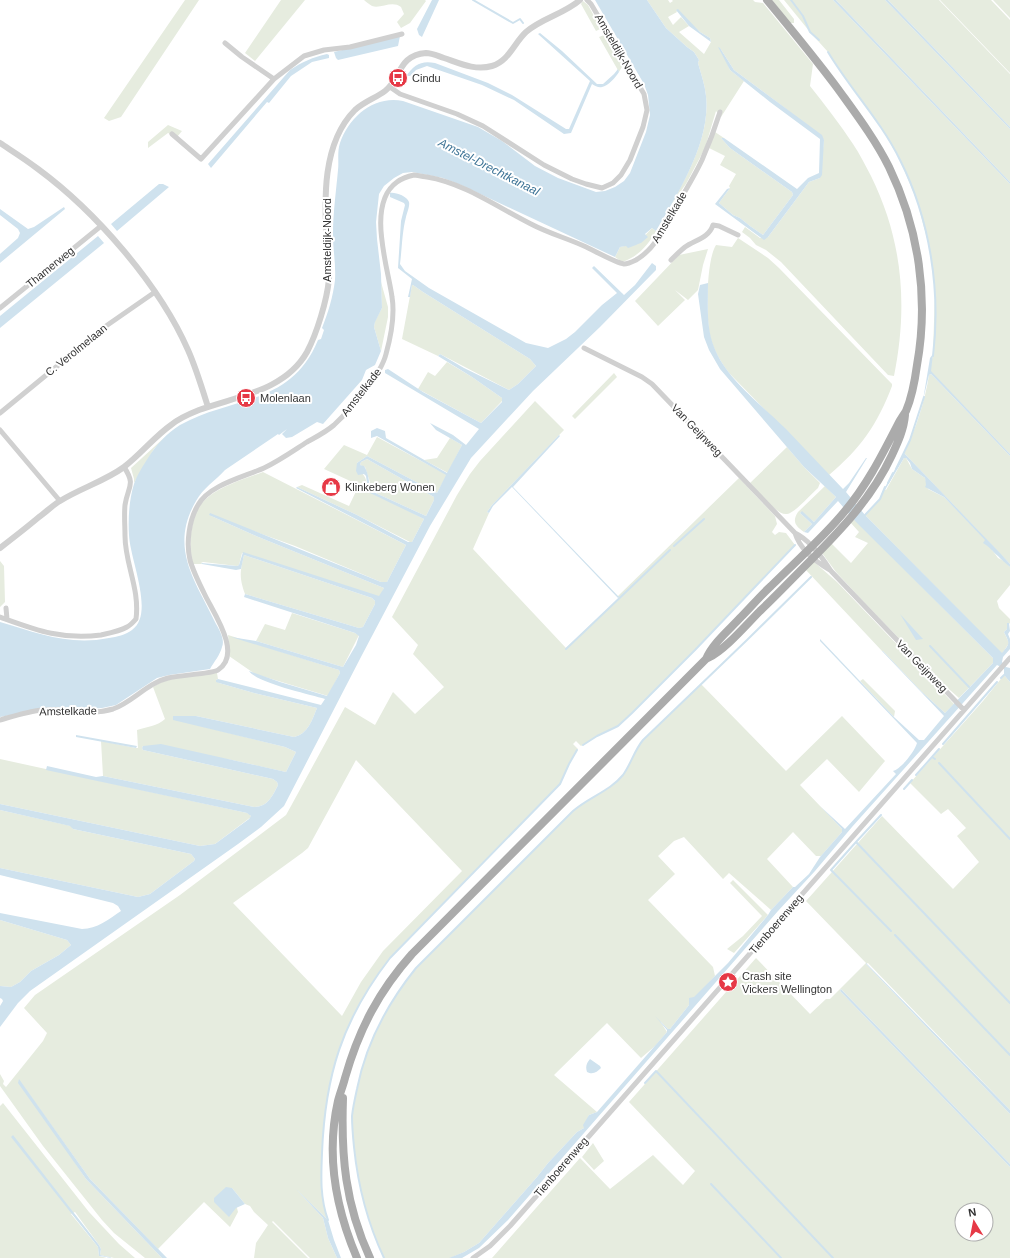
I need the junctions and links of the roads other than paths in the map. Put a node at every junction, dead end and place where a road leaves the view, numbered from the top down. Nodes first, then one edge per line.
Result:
1 (580, 0) edge
2 (587, 0) edge
3 (767, 0) edge
4 (402, 34) dead end
5 (225, 43) dead end
6 (274, 79) junction
7 (390, 87) junction
8 (720, 112) dead end
9 (172, 134) dead end
10 (0, 142) edge
11 (101, 226) junction
12 (738, 235) dead end
13 (671, 260) dead end
14 (155, 292) junction
15 (0, 308) edge
16 (584, 348) dead end
17 (208, 407) junction
18 (905, 412) junction
19 (0, 413) edge
20 (0, 430) edge
21 (124, 467) junction
22 (60, 501) junction
23 (0, 548) edge
24 (809, 549) junction
25 (815, 555) junction
26 (6, 608) dead end
27 (0, 617) edge
28 (6, 619) junction
29 (706, 659) junction
30 (1008, 660) edge
31 (963, 709) junction
32 (0, 720) edge
33 (345, 1079) junction
34 (357, 1258) edge
35 (370, 1258) edge
36 (473, 1258) edge

1 - 7 street
2 - 7 street, Amsteldijk-Noord
3 - 18 main road
4 - 6 street
5 - 6 street
6 - 9 street
7 - 17 street, Amsteldijk-Noord
8 - 32 street, Amstelkade
10 - 11 street
11 - 14 street
11 - 15 street, Thamerweg
12 - 13 street
14 - 17 street
14 - 19 street, C. Verolmelaan
16 - 24 street, Van Geijnweg
17 - 21 street, Amsteldijk-Noord
18 - 24 main road
18 - 25 main road
20 - 22 street
21 - 22 street, Amsteldijk-Noord
21 - 28 street
22 - 23 street, Amsteldijk-Noord
24 - 25 street, Van Geijnweg
24 - 29 main road
25 - 29 main road
25 - 31 street, Van Geijnweg
26 - 28 street
27 - 28 street
29 - 33 main road
30 - 31 street, Tienboerenweg
31 - 36 street, Tienboerenweg
33 - 34 main road
33 - 35 main road

